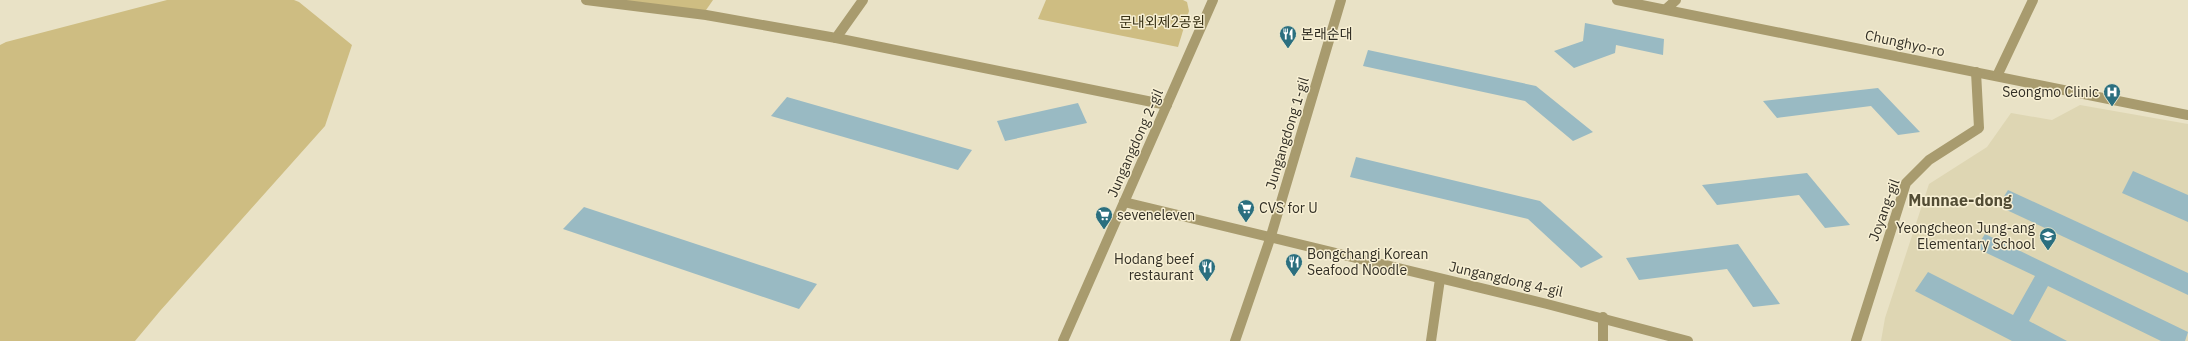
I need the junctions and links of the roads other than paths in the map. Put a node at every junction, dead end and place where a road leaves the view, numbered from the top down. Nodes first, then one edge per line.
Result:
1 (586, 0) edge
2 (863, 0) edge
3 (1213, 0) edge
4 (1341, 0) edge
5 (1617, 0) edge
6 (1676, 0) edge
7 (2033, 0) edge
8 (1666, 9) junction
9 (836, 38) junction
10 (1976, 72) junction
11 (1997, 76) junction
12 (1167, 105) junction
13 (2188, 115) edge
14 (1124, 202) junction
15 (1270, 239) junction
16 (1440, 279) junction
17 (1603, 317) junction
18 (1063, 341) edge
19 (1235, 341) edge
20 (1431, 341) edge
21 (1603, 341) edge
22 (1688, 341) edge
23 (1856, 341) edge

1 - 9 street
2 - 9 street
3 - 12 street, Jungangdong 2-gil
4 - 15 street, Jungangdong 1-gil
5 - 8 street, Chunghyo-ro
6 - 8 street
7 - 11 street
8 - 10 street, Chunghyo-ro
9 - 12 street
10 - 11 street, Chunghyo-ro
10 - 23 street, Joyang-gil
11 - 13 street, Chunghyo-ro
12 - 14 street, Jungangdong 2-gil
14 - 15 street, Jungangdong 4-gil
14 - 18 street, Jungangdong 2-gil
15 - 16 street, Jungangdong 4-gil
15 - 19 street, Jungangdong 1-gil
16 - 17 street, Jungangdong 4-gil
16 - 20 street
17 - 21 street
17 - 22 street, Jungangdong 4-gil

